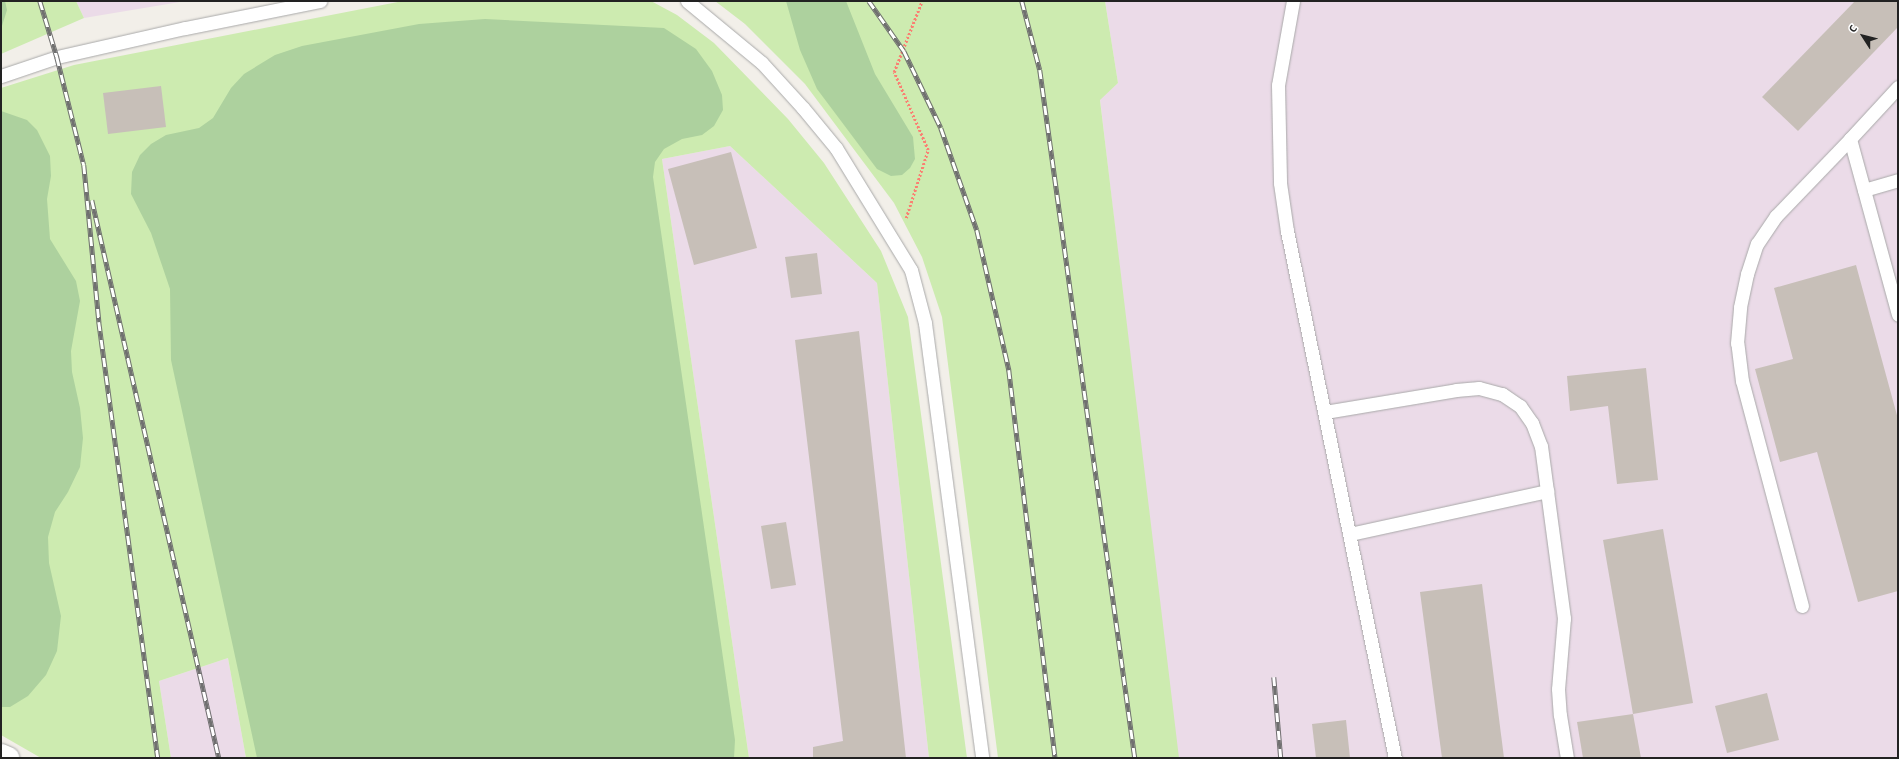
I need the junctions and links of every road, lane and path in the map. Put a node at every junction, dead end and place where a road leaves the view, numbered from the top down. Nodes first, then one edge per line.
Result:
1 (320, 1) edge
2 (687, 1) edge
3 (922, 1) edge
4 (1293, 1) edge
5 (1, 76) edge
6 (1898, 87) edge
7 (1850, 139) junction
8 (1898, 180) edge
9 (1864, 190) junction
10 (897, 245) junction
11 (1898, 315) edge
12 (1325, 412) junction
13 (1547, 491) junction
14 (1350, 534) junction
15 (1802, 606) dead end
16 (1, 755) edge
17 (8, 758) edge
18 (982, 758) edge
19 (1395, 758) edge
20 (1567, 758) edge

1 - 5 lane
2 - 10 lane
3 - 10 path
4 - 12 lane
6 - 7 lane
7 - 9 lane
7 - 15 lane
8 - 9 lane
9 - 11 lane
10 - 18 lane
12 - 13 lane
12 - 14 lane
13 - 14 lane
13 - 20 lane
14 - 19 lane
16 - 17 street

